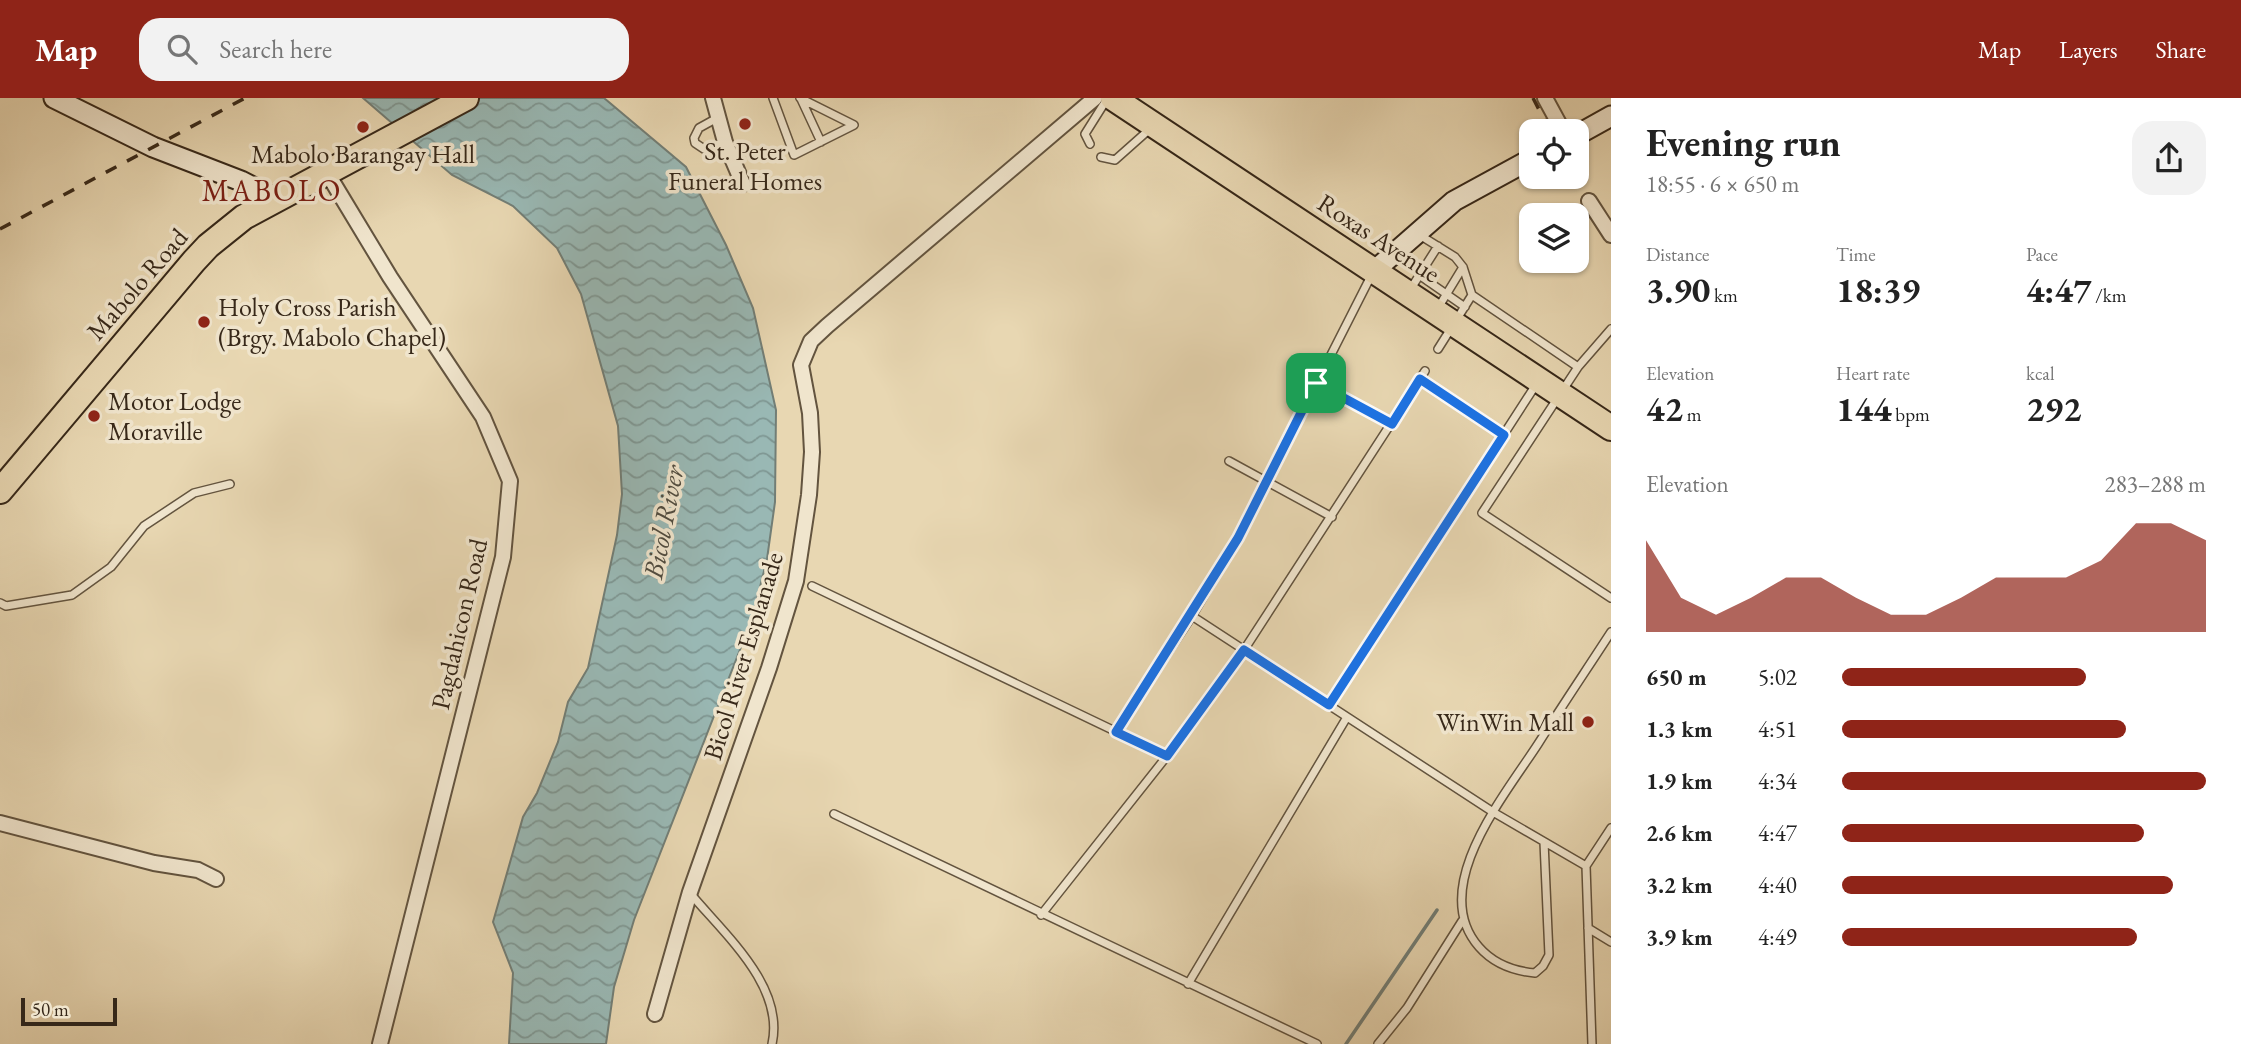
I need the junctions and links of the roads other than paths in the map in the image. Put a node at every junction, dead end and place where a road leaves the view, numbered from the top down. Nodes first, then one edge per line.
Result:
1 (54, 98) edge
2 (466, 98) edge
3 (713, 98) edge
4 (773, 98) edge
5 (801, 98) edge
6 (1094, 98) edge
7 (1111, 98) edge
8 (1545, 98) edge
9 (720, 117) junction
10 (1556, 119) edge
11 (1610, 120) edge
12 (1154, 125) junction
13 (1589, 130) edge
14 (725, 142) junction
15 (821, 142) junction
16 (1090, 144) dead end
17 (1101, 157) dead end
18 (1519, 166) edge
19 (326, 171) junction
20 (743, 184) dead end
21 (276, 199) junction
22 (1589, 201) dead end
23 (1418, 234) junction
24 (1611, 235) edge
25 (1438, 246) junction
26 (1463, 267) junction
27 (1374, 271) junction
28 (1414, 284) junction
29 (1472, 295) junction
30 (1450, 309) junction
31 (1611, 329) edge
32 (1438, 349) dead end
33 (1578, 368) junction
34 (1425, 371) dead end
35 (1420, 379) junction
36 (1540, 380) junction
37 (1316, 383) junction
38 (1561, 394) junction
39 (1392, 424) junction
40 (1611, 428) edge
41 (1504, 435) junction
42 (1229, 461) dead end
43 (1268, 481) junction
44 (230, 484) dead end
45 (0, 491) edge
46 (1332, 517) junction
47 (812, 586) dead end
48 (1611, 598) edge
49 (0, 603) edge
50 (1192, 616) junction
51 (1611, 632) edge
52 (1244, 650) junction
53 (1329, 705) junction
54 (1346, 717) junction
55 (1116, 732) junction
56 (1167, 756) junction
57 (1493, 812) junction
58 (834, 814) dead end
59 (0, 823) edge
60 (1611, 828) edge
61 (1544, 842) junction
62 (1586, 866) junction
63 (216, 879) dead end
64 (690, 892) junction
65 (1041, 915) junction
66 (1462, 921) junction
67 (1588, 928) junction
68 (1611, 942) edge
69 (1188, 984) junction
70 (654, 1014) dead end
71 (380, 1044) edge
72 (772, 1044) edge
73 (1317, 1044) edge
74 (1378, 1044) edge
75 (1592, 1044) edge

1 - 21 street
2 - 19 highway, Mabolo Road
3 - 9 street
4 - 15 lane
5 - 15 lane
5 - 15 lane
6 - 64 street, Bicol River Esplanade
7 - 12 highway, Roxas Avenue
7 - 16 lane
8 - 10 street
9 - 14 street
9 - 14 lane
11 - 13 street
12 - 17 lane
12 - 27 highway, Roxas Avenue
14 - 20 street
18 - 23 street
19 - 21 highway, Mabolo Road
19 - 71 street, Pagdahicon Road
21 - 45 highway, Mabolo Road
22 - 24 street
23 - 25 lane
23 - 27 street
25 - 26 lane
25 - 28 lane
26 - 29 lane
26 - 30 lane
27 - 28 highway, Roxas Avenue
27 - 37 lane
28 - 30 highway, Roxas Avenue
29 - 30 lane
29 - 33 lane
30 - 32 lane
30 - 36 highway, Roxas Avenue
31 - 33 lane
33 - 38 lane
34 - 35 lane
35 - 39 lane
35 - 41 lane
36 - 38 highway, Roxas Avenue
36 - 41 lane
37 - 39 lane
37 - 43 lane
38 - 40 highway, Roxas Avenue
38 - 48 lane
39 - 46 lane
41 - 53 lane
42 - 43 lane
43 - 46 lane
43 - 50 lane
44 - 49 lane
46 - 52 lane
47 - 55 lane
50 - 52 lane
50 - 55 lane
51 - 57 lane
52 - 53 lane
52 - 56 lane
53 - 54 lane
54 - 57 lane
54 - 69 lane
55 - 56 lane
56 - 65 lane
57 - 61 lane
57 - 66 lane
58 - 65 lane
59 - 63 street
60 - 62 lane
61 - 62 lane
61 - 66 lane
62 - 67 lane
64 - 70 street, Bicol River Esplanade
64 - 72 lane
65 - 69 lane
66 - 74 lane
67 - 68 lane
67 - 75 lane
69 - 73 lane

